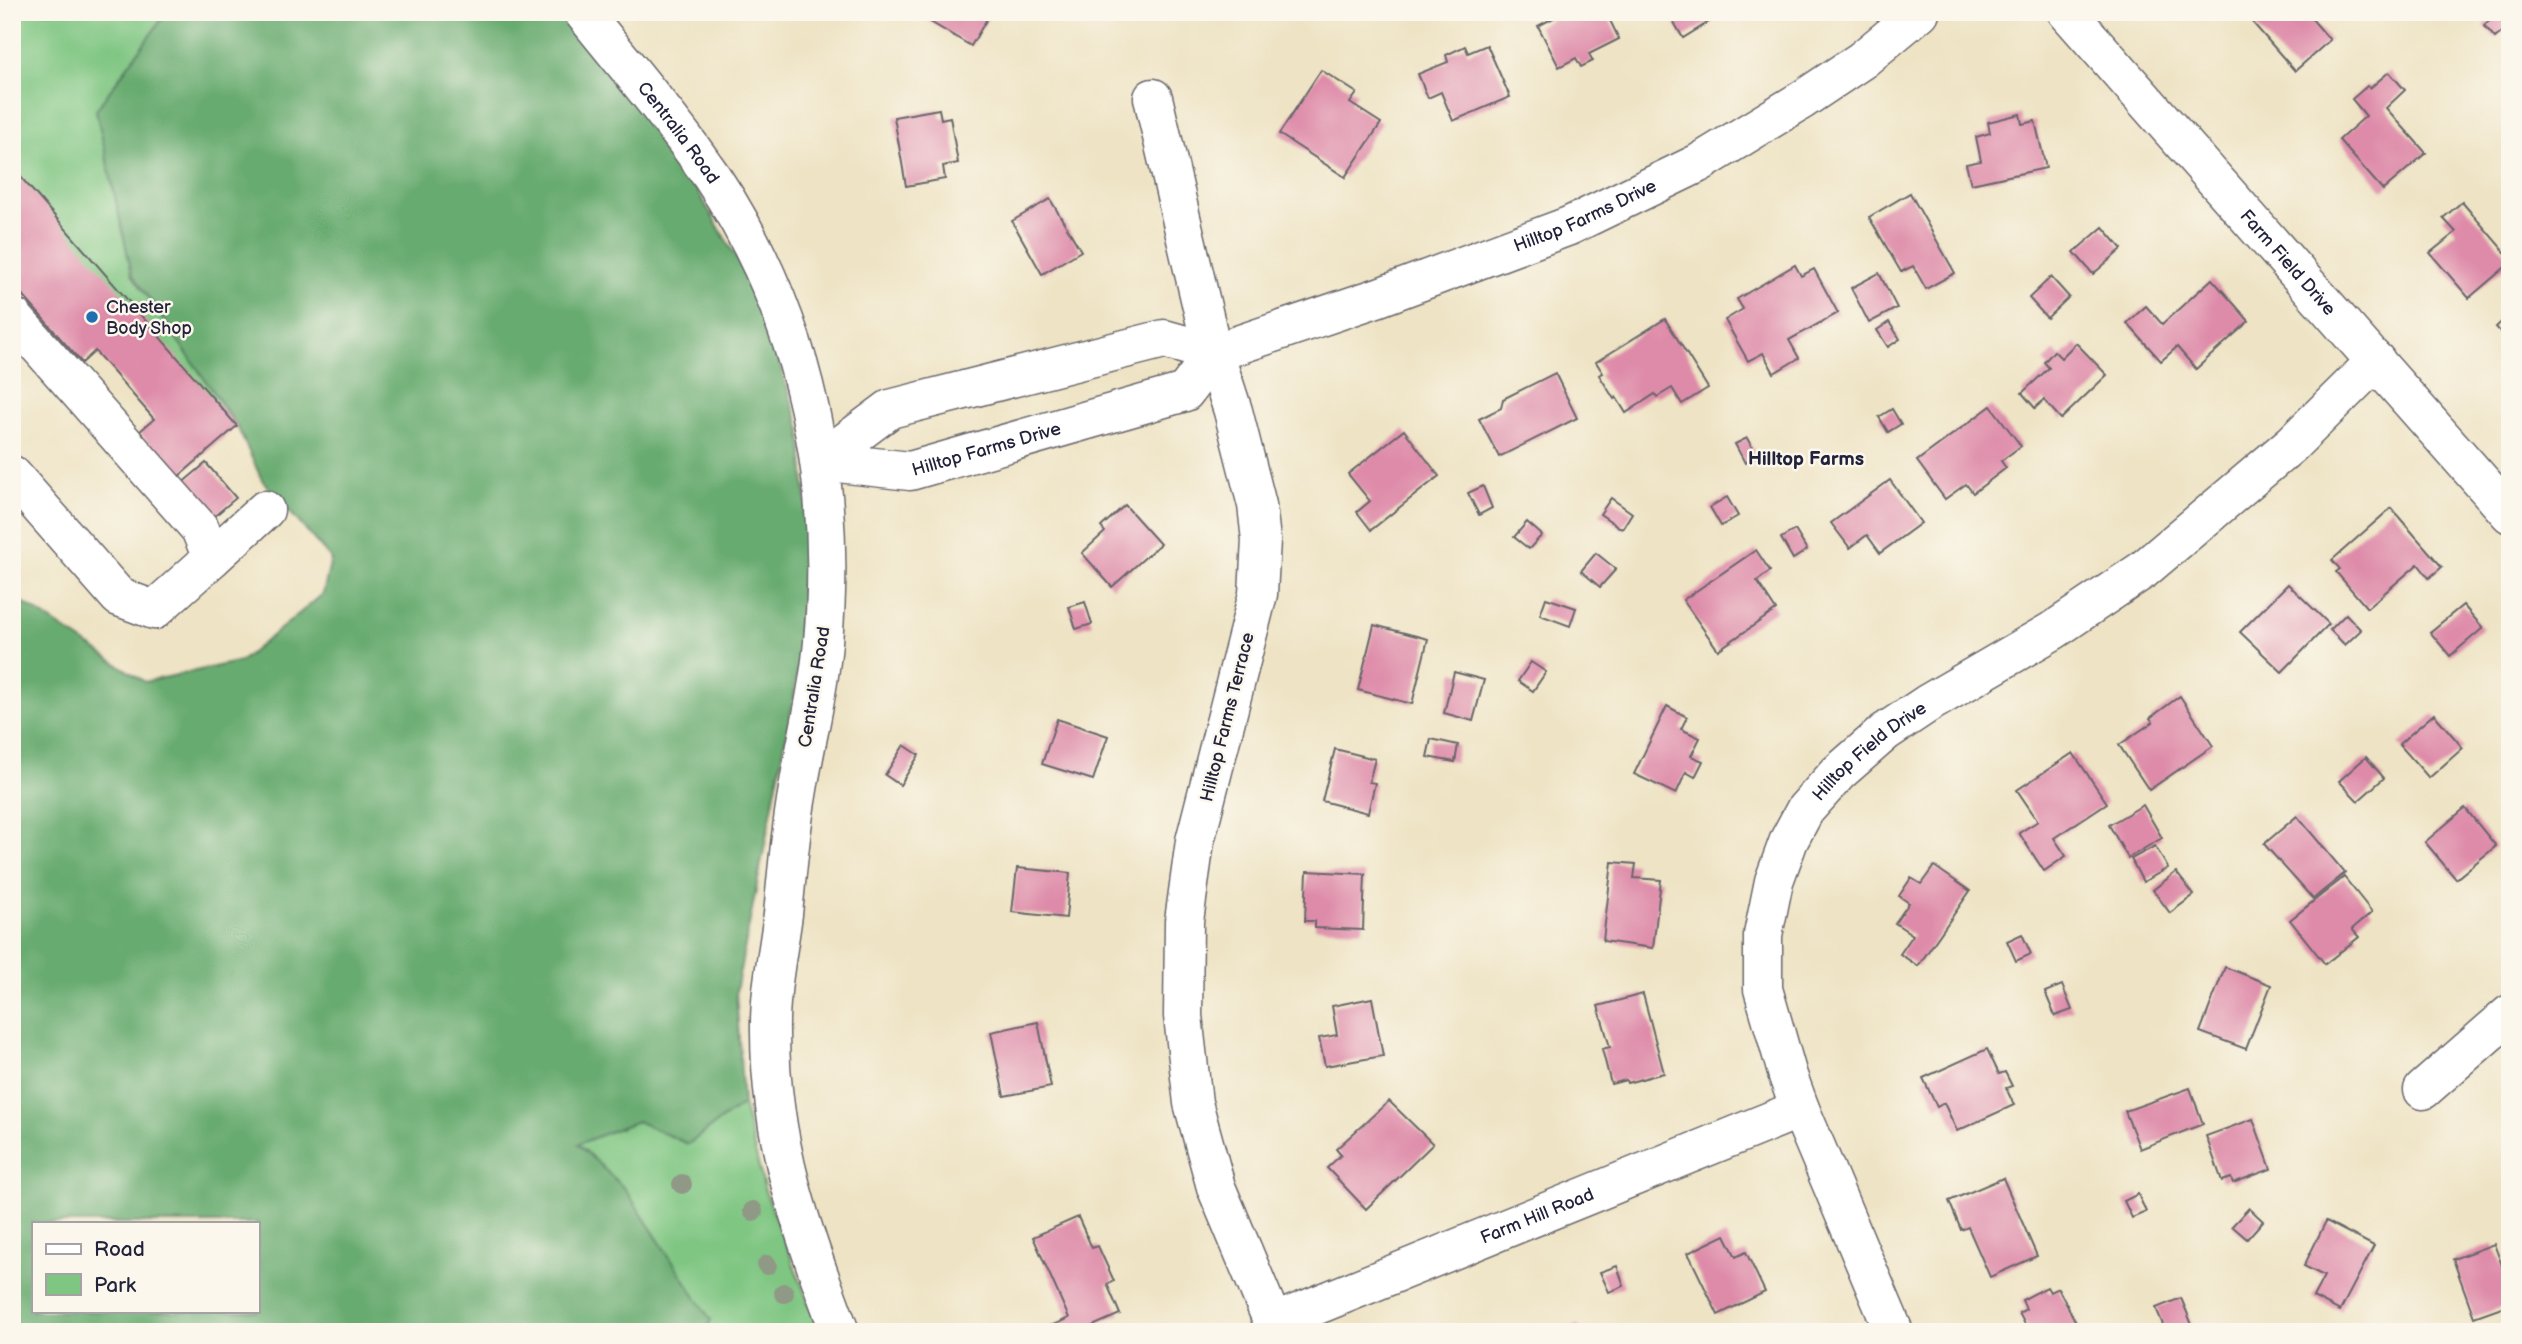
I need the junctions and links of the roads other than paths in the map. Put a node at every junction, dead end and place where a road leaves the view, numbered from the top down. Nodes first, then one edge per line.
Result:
1 (583, 12) edge
2 (1920, 12) edge
3 (2067, 12) edge
4 (1153, 98) dead end
5 (12, 319) edge
6 (1214, 353) junction
7 (2376, 361) junction
8 (820, 461) junction
9 (12, 475) edge
10 (265, 510) dead end
11 (2510, 514) edge
12 (212, 558) junction
13 (2510, 1014) edge
14 (2423, 1090) dead end
15 (1800, 1109) junction
16 (1275, 1327) edge
17 (840, 1332) edge
18 (1894, 1332) edge

1 - 8 street, Centralia Road
2 - 6 street, Hilltop Farms Drive
3 - 7 street, Farm Field Drive
4 - 6 street, Hilltop Farms Terrace
5 - 12 street
6 - 8 street
6 - 8 street, Hilltop Farms Drive
6 - 16 street, Hilltop Farms Terrace
7 - 11 street, Farm Field Drive
7 - 15 street, Hilltop Field Drive
8 - 17 street, Centralia Road
9 - 12 street
10 - 12 street
13 - 14 street
15 - 16 street, Farm Hill Road
15 - 18 street, Hilltop Field Drive

